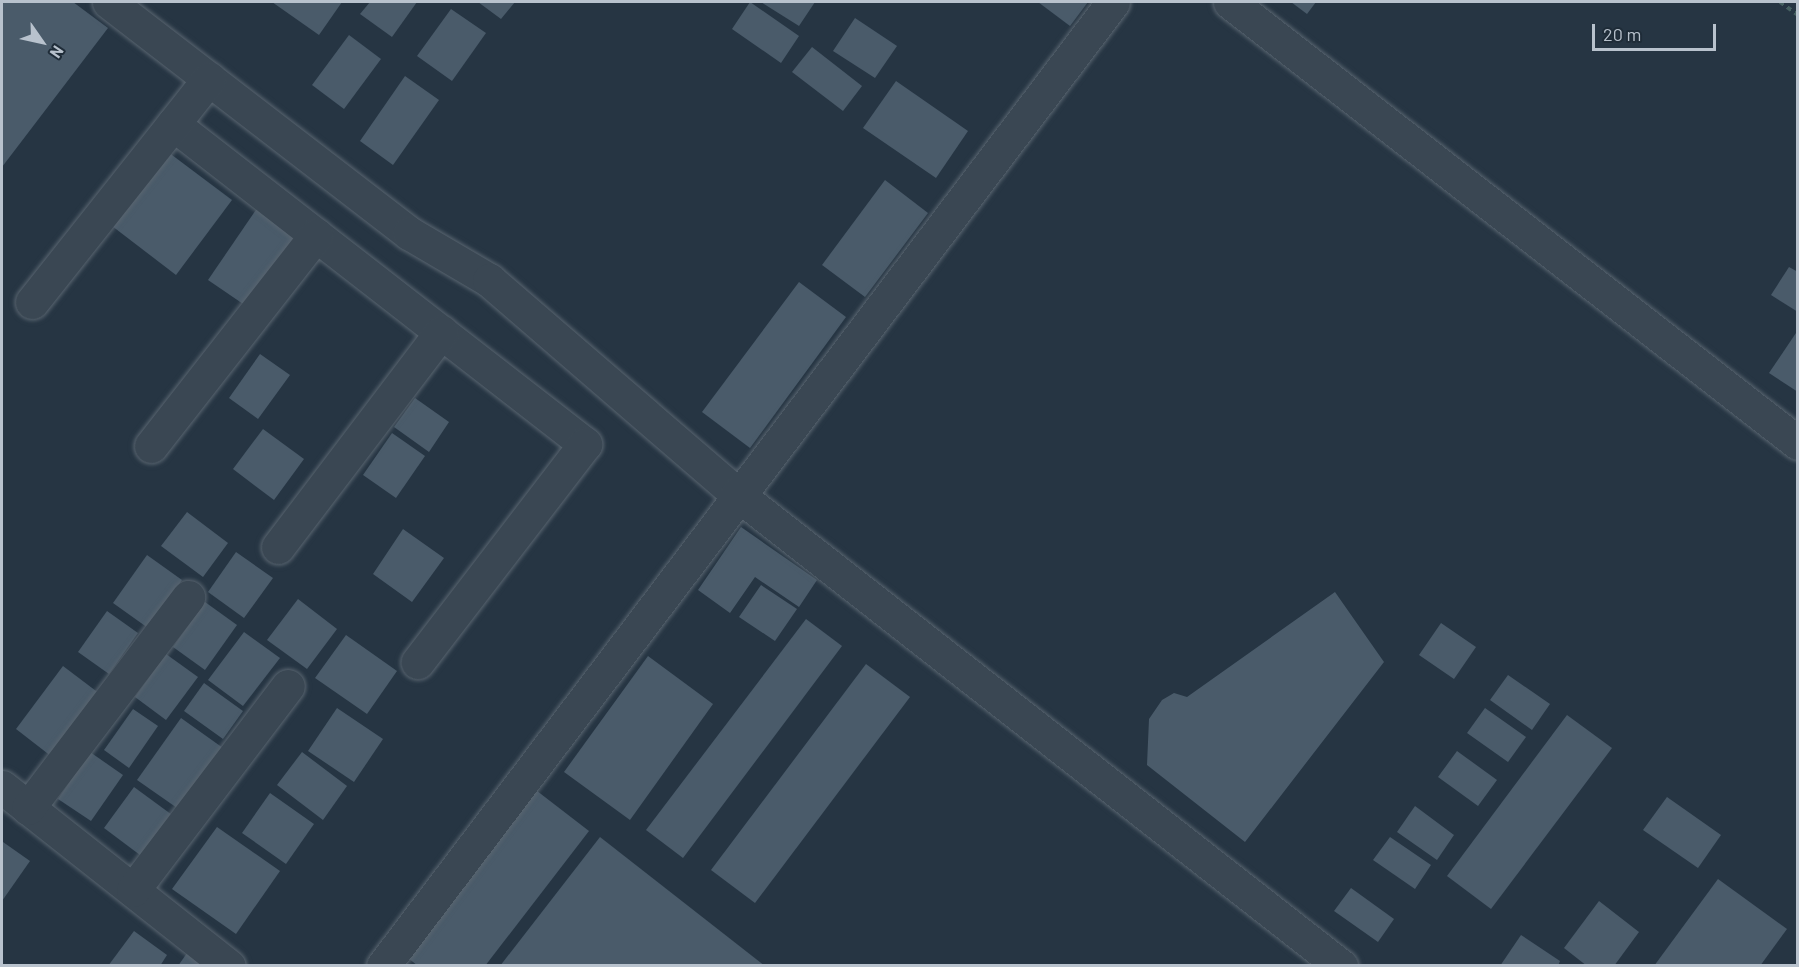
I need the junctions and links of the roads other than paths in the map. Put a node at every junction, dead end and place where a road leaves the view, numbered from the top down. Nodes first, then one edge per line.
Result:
1 (109, 2) edge
2 (1113, 2) edge
3 (1230, 2) edge
4 (208, 79) junction
5 (173, 124) junction
6 (316, 235) junction
7 (32, 302) dead end
8 (441, 332) junction
9 (1797, 443) edge
10 (151, 446) dead end
11 (737, 494) junction
12 (278, 547) dead end
13 (188, 597) dead end
14 (418, 662) dead end
15 (288, 686) dead end
16 (2, 787) edge
17 (28, 808) junction
18 (133, 890) junction
19 (229, 966) edge
20 (383, 966) edge
21 (1341, 966) edge

1 - 4 street
2 - 11 street
3 - 9 street
4 - 5 street
4 - 11 street
5 - 6 street
5 - 7 street
6 - 8 street
6 - 10 street
8 - 12 street
8 - 14 street
11 - 20 street
11 - 21 street
13 - 17 street
15 - 18 street
16 - 17 street
17 - 18 street
18 - 19 street

